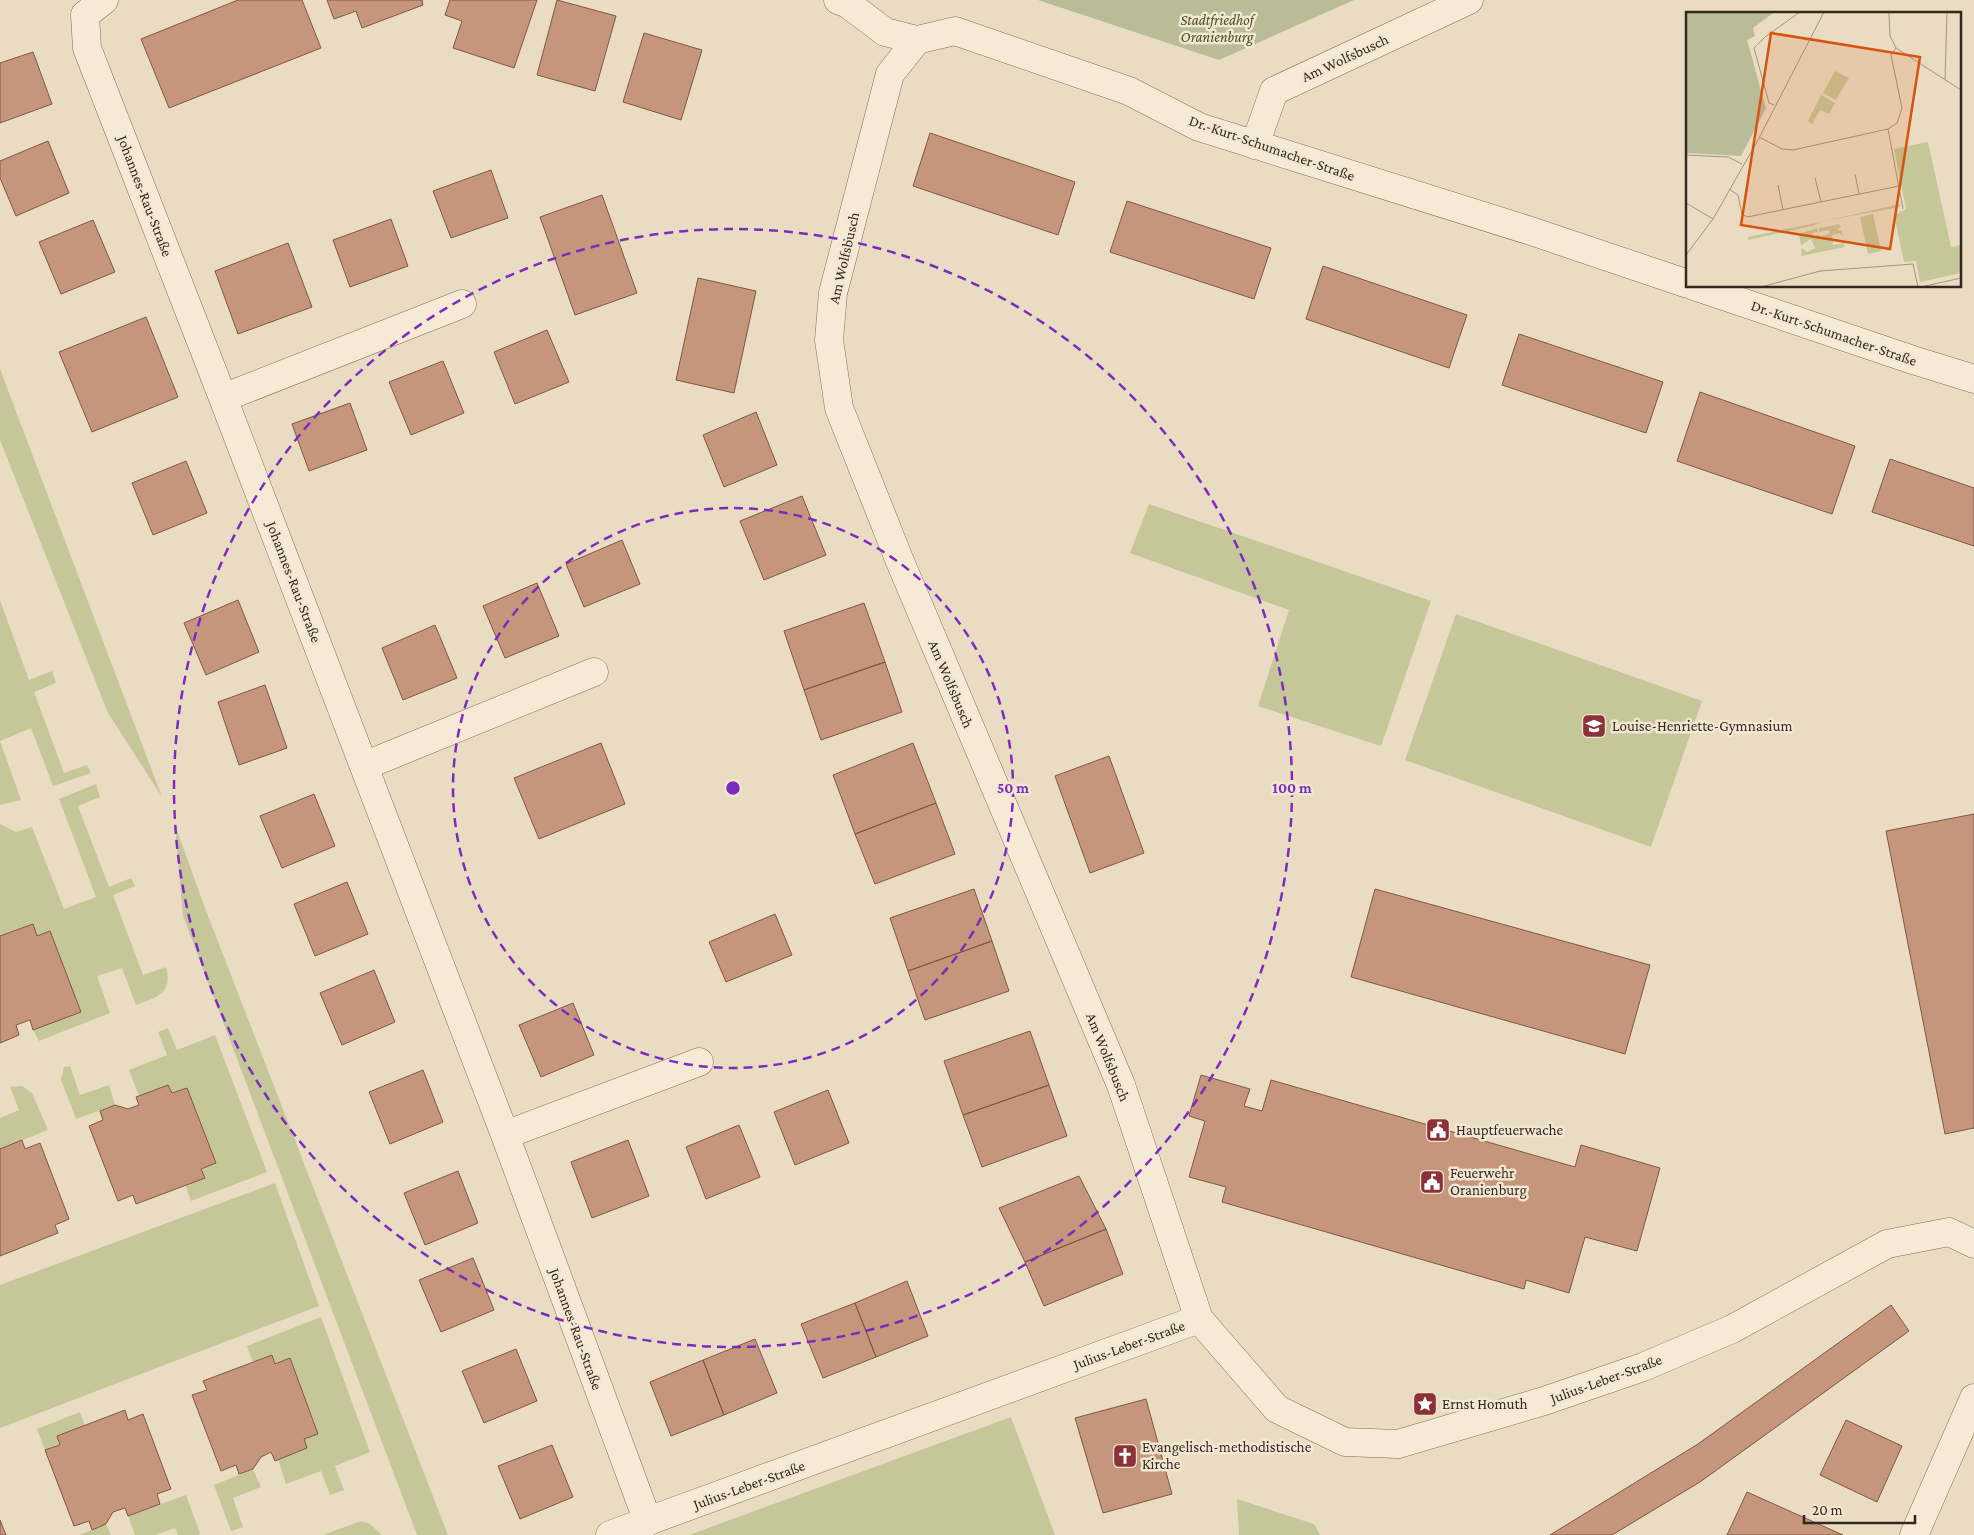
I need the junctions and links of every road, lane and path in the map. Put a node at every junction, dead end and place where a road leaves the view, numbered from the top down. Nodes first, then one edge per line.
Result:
1 (104, 0) edge
2 (838, 0) edge
3 (1469, 0) edge
4 (917, 40) junction
5 (1255, 146) junction
6 (1686, 283) edge
7 (1700, 288) edge
8 (462, 304) dead end
9 (1974, 379) edge
10 (224, 398) junction
11 (594, 672) dead end
12 (364, 766) junction
13 (698, 1062) dead end
14 (505, 1135) junction
15 (1974, 1244) edge
16 (1199, 1320) junction
17 (1974, 1398) edge
18 (648, 1522) junction
19 (610, 1535) edge
20 (1914, 1535) edge

1 - 10 street, Johannes-Rau-Straße
2 - 4 street, Dr.-Kurt-Schumacher-Straße
3 - 5 street, Am Wolfsbusch
4 - 5 street, Dr.-Kurt-Schumacher-Straße
4 - 16 street, Am Wolfsbusch
5 - 6 street, Dr.-Kurt-Schumacher-Straße
7 - 9 street, Dr.-Kurt-Schumacher-Straße
8 - 10 street
10 - 12 street, Johannes-Rau-Straße
11 - 12 street
12 - 14 street, Johannes-Rau-Straße
13 - 14 street
14 - 18 street, Johannes-Rau-Straße
15 - 16 street, Julius-Leber-Straße
16 - 18 street, Julius-Leber-Straße
17 - 20 street
18 - 19 street, Julius-Leber-Straße

